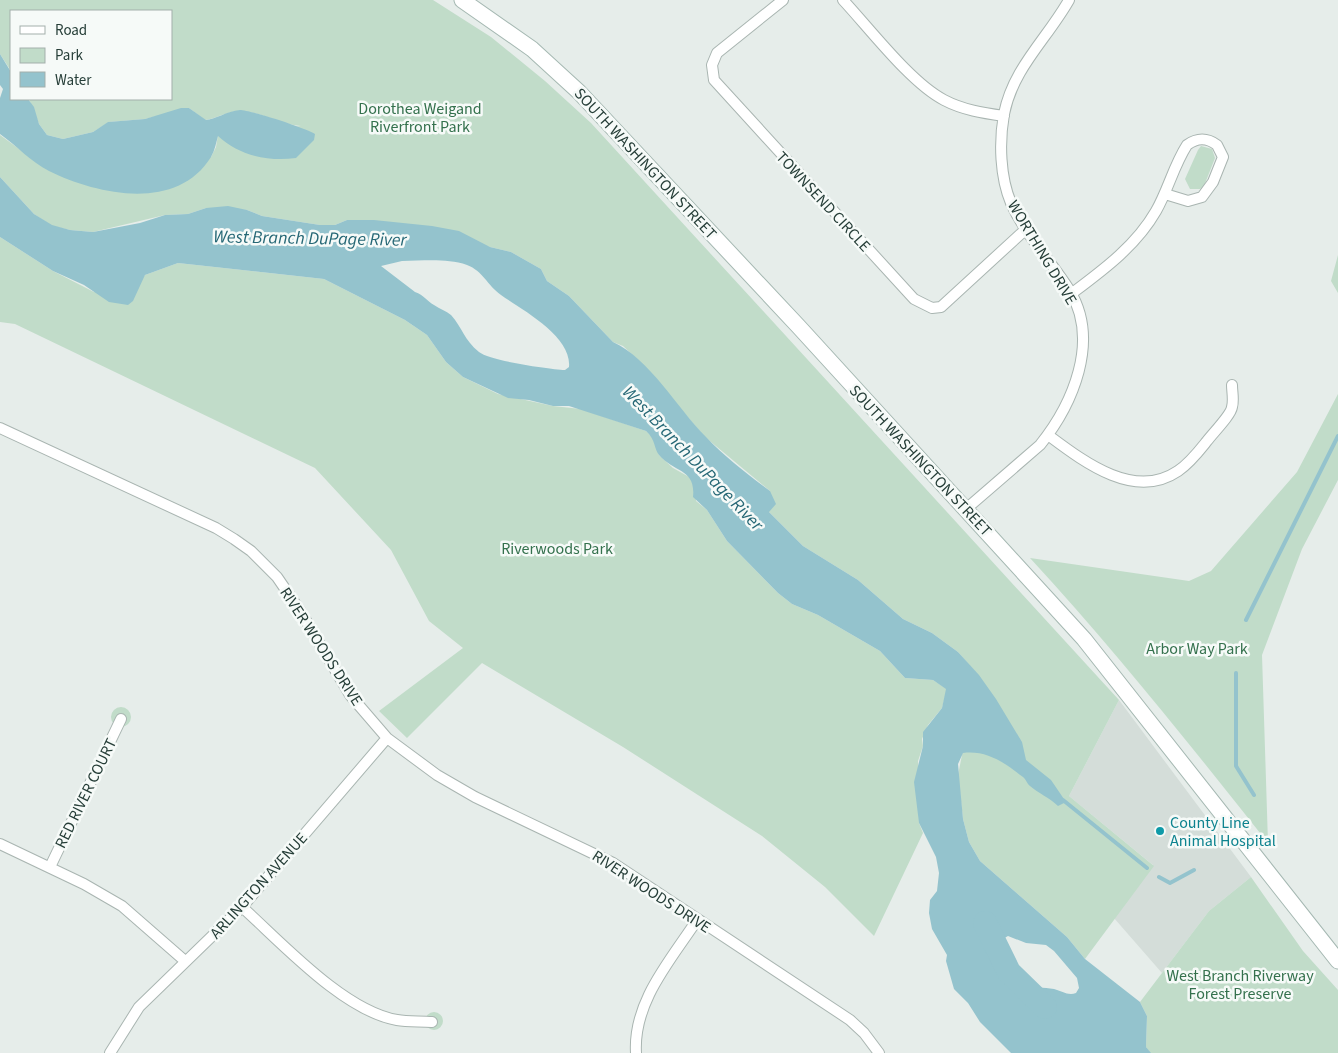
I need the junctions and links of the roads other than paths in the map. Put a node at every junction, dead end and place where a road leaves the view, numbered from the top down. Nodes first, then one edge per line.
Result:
1 (462, 0) edge
2 (783, 0) edge
3 (843, 0) edge
4 (1070, 0) edge
5 (1004, 116) junction
6 (1165, 194) junction
7 (1026, 230) junction
8 (1071, 294) junction
9 (1232, 384) dead end
10 (0, 428) edge
11 (1048, 435) junction
12 (966, 509) junction
13 (121, 719) dead end
14 (387, 738) junction
15 (0, 844) edge
16 (50, 867) junction
17 (242, 907) junction
18 (696, 920) junction
19 (1338, 960) edge
20 (185, 961) junction
21 (432, 1022) dead end
22 (110, 1053) edge
23 (636, 1053) edge
24 (879, 1053) edge

1 - 12 main road, SOUTH WASHINGTON STREET
2 - 7 street, TOWNSEND CIRCLE
3 - 5 street
4 - 5 street, WORTHING DRIVE
5 - 7 street, WORTHING DRIVE
6 - 6 street
6 - 8 street
7 - 8 street, WORTHING DRIVE
8 - 11 street, WORTHING DRIVE
9 - 11 street
10 - 14 street, RIVER WOODS DRIVE
11 - 12 street, WORTHING DRIVE
12 - 19 main road, SOUTH WASHINGTON STREET
13 - 16 street, RED RIVER COURT
14 - 17 street, ARLINGTON AVENUE
14 - 18 street, RIVER WOODS DRIVE
15 - 16 street
16 - 20 street
17 - 20 street, ARLINGTON AVENUE
17 - 21 street
18 - 23 street
18 - 24 street, RIVER WOODS DRIVE
20 - 22 street, ARLINGTON AVENUE

